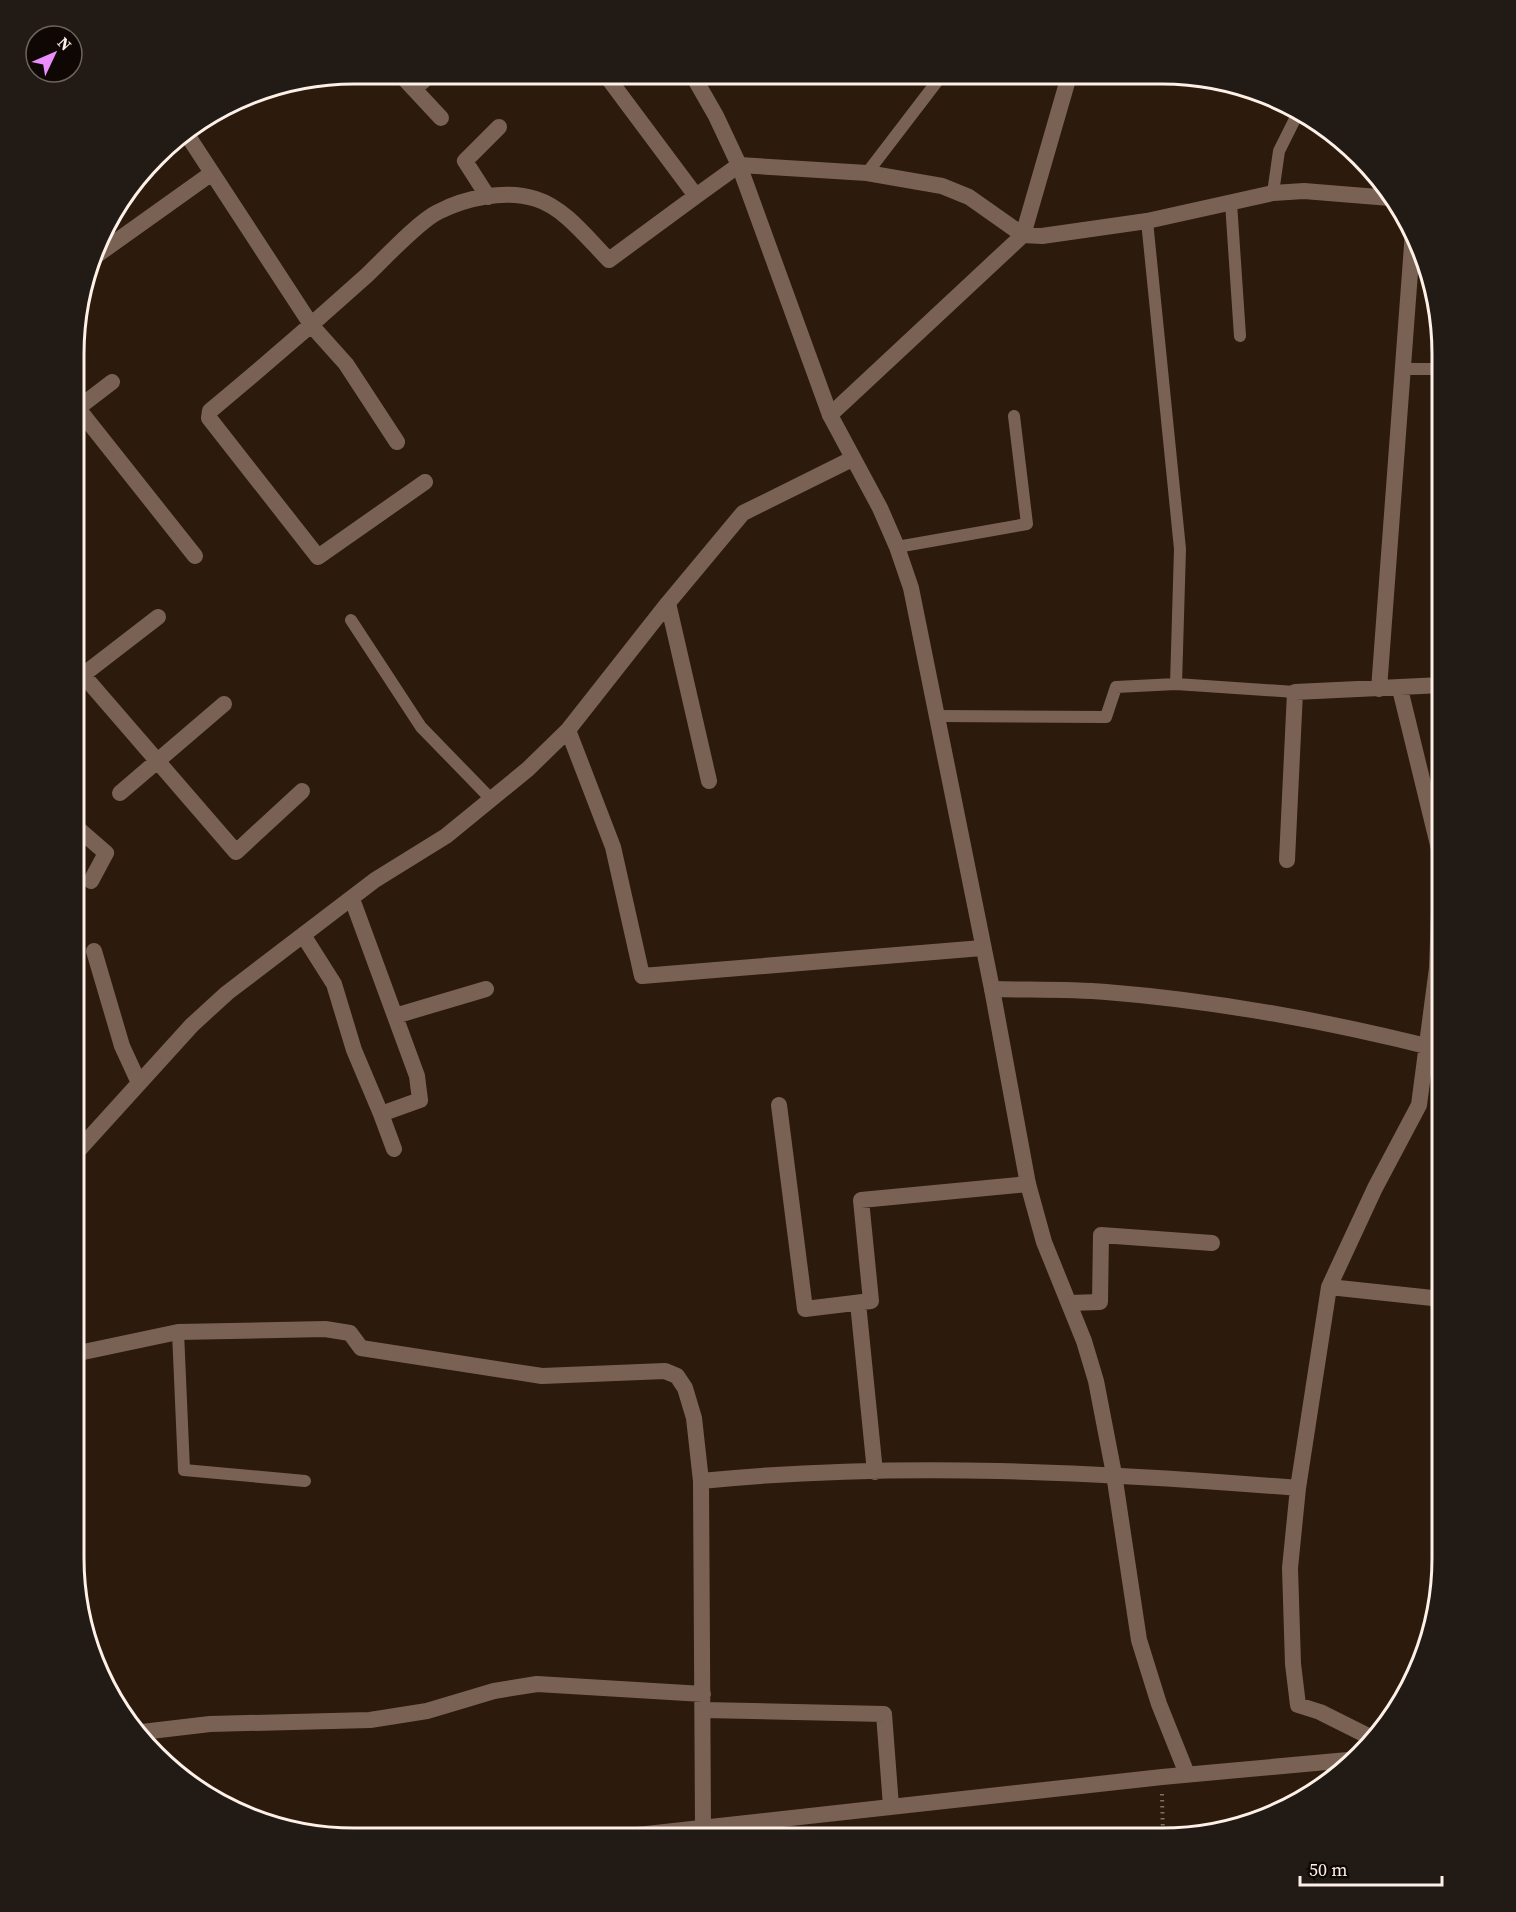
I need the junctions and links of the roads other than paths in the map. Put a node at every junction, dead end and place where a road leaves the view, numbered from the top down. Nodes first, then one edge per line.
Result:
1 (409, 84) edge
2 (420, 84) edge
3 (612, 84) edge
4 (697, 84) edge
5 (935, 84) edge
6 (1067, 84) edge
7 (414, 89) junction
8 (441, 118) dead end
9 (1295, 119) edge
10 (499, 127) dead end
11 (190, 139) edge
12 (739, 165) junction
13 (212, 173) junction
14 (867, 173) junction
15 (1273, 193) junction
16 (696, 196) junction
17 (488, 197) junction
18 (1382, 197) edge
19 (1231, 202) junction
20 (1147, 221) junction
21 (1023, 235) junction
22 (105, 249) edge
23 (1412, 251) edge
24 (312, 326) junction
25 (1240, 336) dead end
26 (1403, 369) junction
27 (1432, 369) edge
28 (112, 381) dead end
29 (84, 402) edge
30 (830, 415) junction
31 (84, 416) edge
32 (1014, 416) dead end
33 (397, 442) dead end
34 (852, 459) junction
35 (425, 482) dead end
36 (897, 547) junction
37 (195, 556) dead end
38 (668, 603) junction
39 (158, 617) dead end
40 (351, 620) dead end
41 (84, 674) edge
42 (84, 683) edge
43 (1176, 684) junction
44 (1432, 686) edge
45 (1379, 689) junction
46 (1400, 689) junction
47 (1295, 692) junction
48 (224, 704) dead end
49 (938, 716) junction
50 (568, 730) junction
51 (158, 762) junction
52 (709, 782) dead end
53 (302, 791) dead end
54 (120, 793) dead end
55 (492, 800) junction
56 (1432, 820) edge
57 (84, 834) edge
58 (1287, 860) dead end
59 (91, 881) dead end
60 (352, 899) junction
61 (303, 935) junction
62 (982, 948) junction
63 (94, 951) dead end
64 (486, 989) dead end
65 (992, 989) junction
66 (394, 1016) junction
67 (1432, 1047) edge
68 (1432, 1059) edge
69 (140, 1083) junction
70 (779, 1104) dead end
71 (381, 1114) junction
72 (84, 1144) edge
73 (394, 1149) dead end
74 (1028, 1184) junction
75 (1212, 1243) dead end
76 (1329, 1287) junction
77 (1432, 1298) edge
78 (858, 1303) junction
79 (1069, 1303) junction
80 (178, 1332) junction
81 (84, 1352) edge
82 (875, 1472) junction
83 (1114, 1474) junction
84 (305, 1480) dead end
85 (701, 1481) junction
86 (1298, 1488) junction
87 (703, 1702) junction
88 (147, 1731) edge
89 (1366, 1735) edge
90 (1340, 1761) edge
91 (1187, 1774) junction
92 (891, 1806) junction
93 (703, 1826) junction
94 (688, 1828) edge

1 - 7 street
2 - 7 street
3 - 16 street
4 - 12 street
5 - 14 lane
6 - 21 street
7 - 8 street
9 - 15 lane
10 - 17 street
11 - 13 street
12 - 14 street
12 - 16 street
12 - 30 street
13 - 22 street
13 - 24 street
14 - 21 street
15 - 18 street
15 - 19 street
16 - 17 street
17 - 24 street
19 - 20 street
19 - 25 lane
20 - 21 street
20 - 43 lane
21 - 30 street
23 - 26 street
24 - 33 street
24 - 35 street
26 - 27 lane
26 - 45 street
28 - 29 street
30 - 34 street
31 - 37 street
32 - 36 lane
34 - 36 street
34 - 38 street
36 - 49 street
38 - 50 street
38 - 52 street
39 - 41 street
40 - 55 lane
42 - 51 street
43 - 47 lane
43 - 49 lane
44 - 46 street
45 - 46 street
45 - 47 street
46 - 56 street
47 - 58 street
48 - 51 street
49 - 62 street
50 - 55 street
50 - 62 street
51 - 53 street
51 - 54 street
55 - 60 street
57 - 59 street
60 - 61 street
60 - 66 street
61 - 69 street
61 - 71 street
62 - 65 street
63 - 69 street
64 - 66 street
65 - 67 street
65 - 74 street
66 - 71 street
68 - 76 street
69 - 72 street
70 - 78 street
71 - 73 street
74 - 78 street
74 - 79 street
75 - 79 street
76 - 77 street
76 - 86 street
78 - 82 street
79 - 83 street
80 - 81 street
80 - 84 lane
80 - 85 street
82 - 83 street
82 - 85 street
83 - 86 street
83 - 91 street
85 - 87 street
86 - 89 street
87 - 88 street
87 - 92 street
87 - 93 street
90 - 91 street
91 - 92 street
92 - 93 street
93 - 94 street

